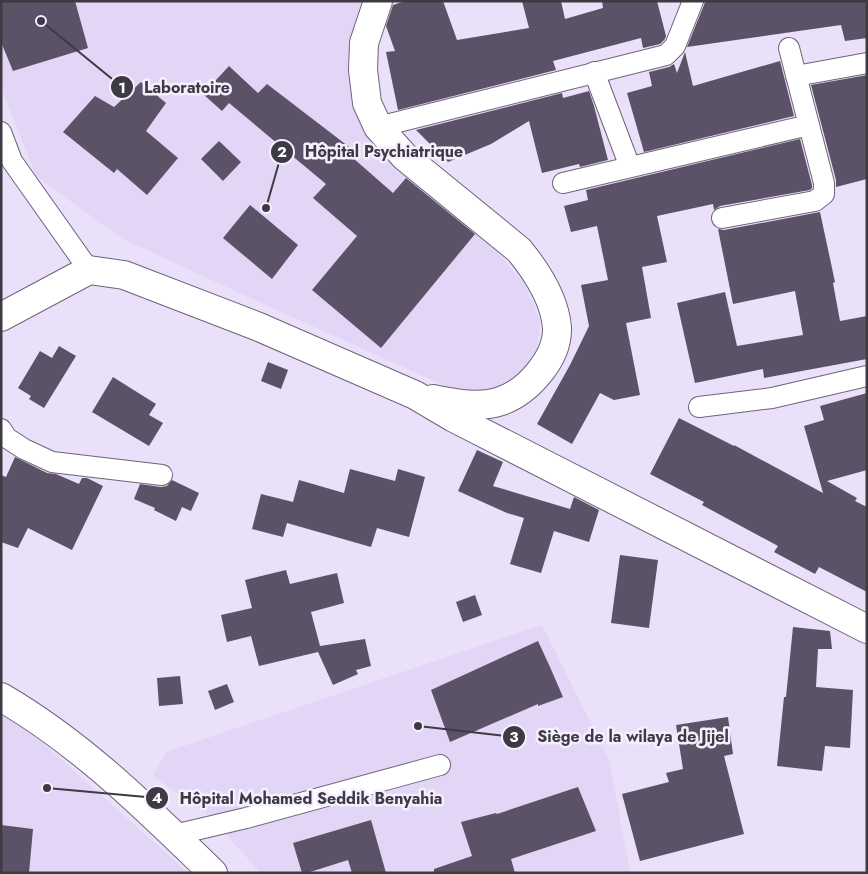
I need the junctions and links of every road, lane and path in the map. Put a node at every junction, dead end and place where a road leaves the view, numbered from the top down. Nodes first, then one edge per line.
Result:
1 (378, 1) edge
2 (692, 1) edge
3 (789, 48) dead end
4 (867, 63) edge
5 (594, 72) junction
6 (796, 76) junction
7 (809, 125) junction
8 (378, 126) junction
9 (1, 132) edge
10 (630, 167) junction
11 (562, 183) dead end
12 (722, 218) dead end
13 (89, 270) junction
14 (2, 317) edge
15 (867, 376) edge
16 (415, 395) junction
17 (698, 407) dead end
18 (1, 429) edge
19 (162, 476) dead end
20 (867, 629) edge
21 (1, 697) edge
22 (440, 765) dead end
23 (174, 835) junction
24 (213, 873) edge

1 - 8 main road
2 - 5 street
3 - 6 street
4 - 6 street
5 - 8 street
5 - 10 street
6 - 7 street
7 - 10 street
7 - 12 street
8 - 16 main road
9 - 13 street
10 - 11 street
13 - 14 main road
13 - 16 main road
15 - 17 street
16 - 20 main road
18 - 19 street
21 - 23 main road
22 - 23 street
23 - 24 main road

